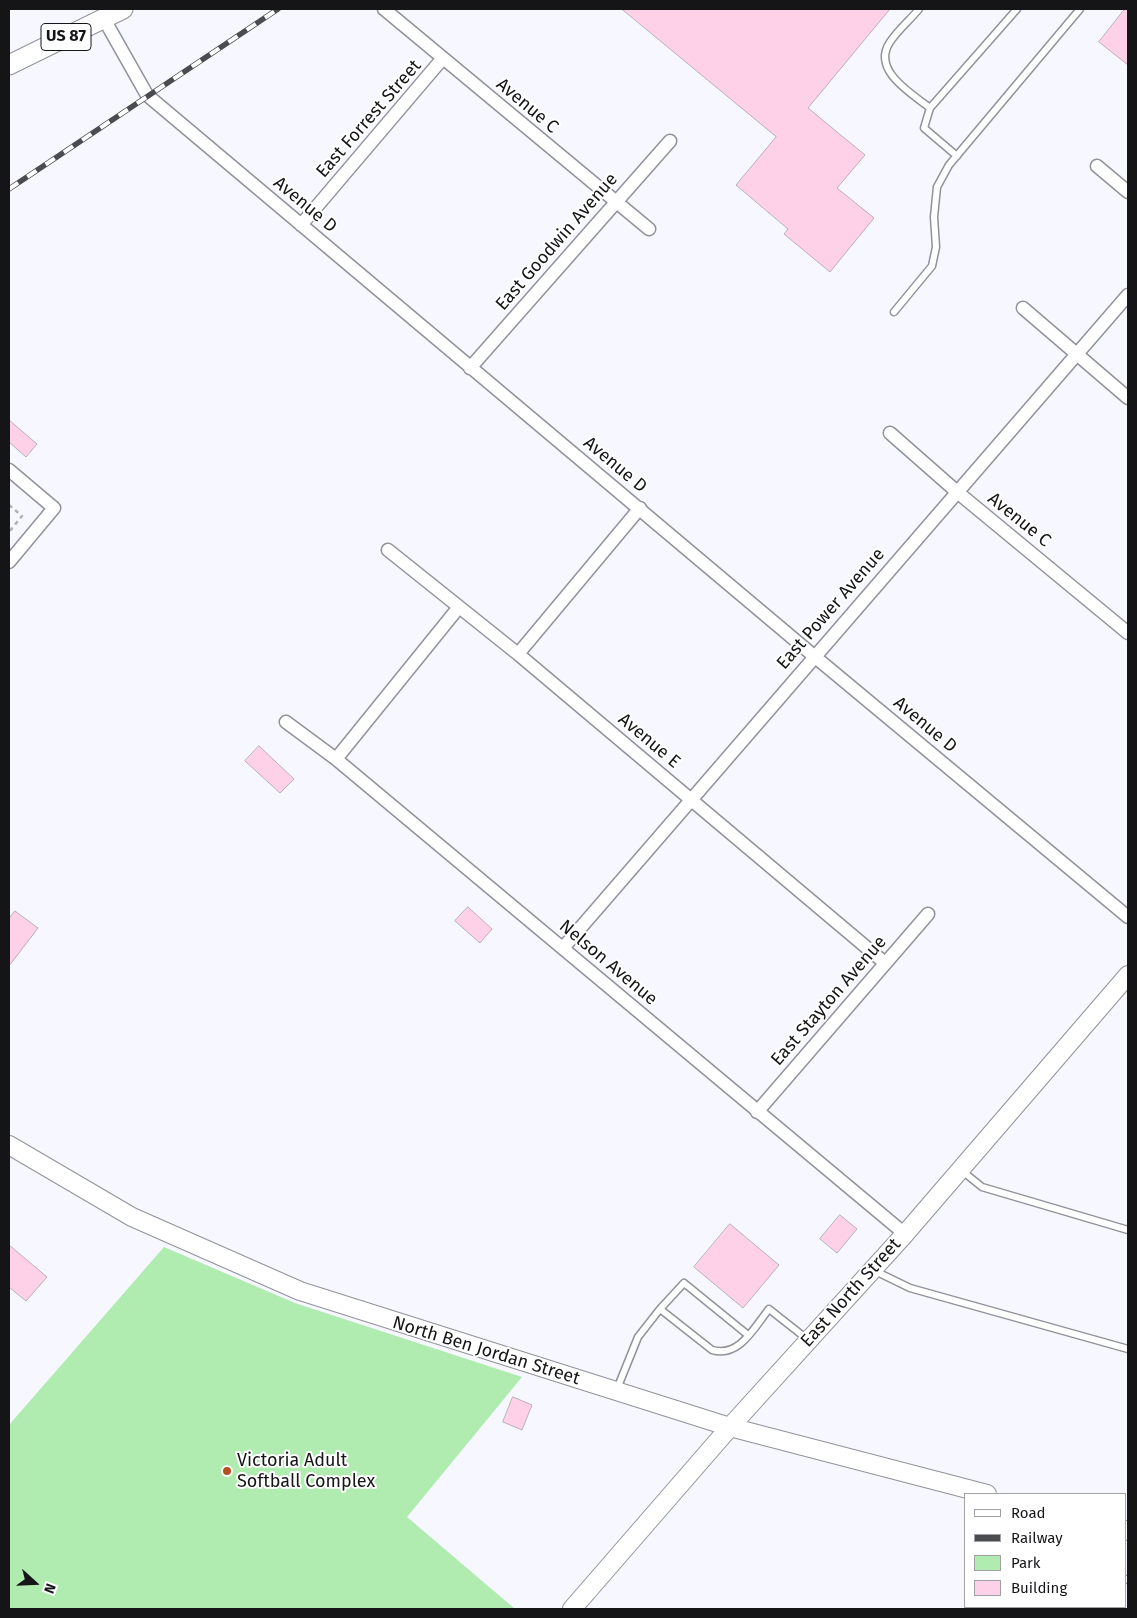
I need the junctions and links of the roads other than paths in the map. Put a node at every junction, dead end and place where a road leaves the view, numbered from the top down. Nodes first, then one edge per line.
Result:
1 (123, 9) edge
2 (384, 9) edge
3 (919, 9) edge
4 (1017, 9) edge
5 (1080, 9) edge
6 (104, 18) junction
7 (443, 58) junction
8 (9, 65) edge
9 (930, 108) junction
10 (670, 141) dead end
11 (957, 156) junction
12 (1097, 166) dead end
13 (1128, 192) edge
14 (615, 203) junction
15 (301, 225) junction
16 (649, 229) dead end
17 (1128, 295) edge
18 (1023, 308) dead end
19 (894, 312) dead end
20 (1077, 353) junction
21 (470, 368) junction
22 (1128, 398) edge
23 (890, 433) dead end
24 (9, 470) edge
25 (956, 491) junction
26 (640, 508) junction
27 (388, 550) dead end
28 (9, 562) edge
29 (459, 607) junction
30 (1128, 633) edge
31 (518, 654) junction
32 (814, 656) junction
33 (286, 722) dead end
34 (336, 759) junction
35 (692, 799) junction
36 (928, 914) dead end
37 (1128, 917) edge
38 (563, 948) junction
39 (885, 963) junction
40 (1128, 975) edge
41 (757, 1112) junction
42 (9, 1145) edge
43 (960, 1170) junction
44 (1128, 1230) edge
45 (905, 1234) junction
46 (871, 1270) junction
47 (660, 1309) junction
48 (748, 1335) junction
49 (808, 1340) junction
50 (1128, 1348) edge
51 (616, 1392) junction
52 (730, 1427) junction
53 (984, 1493) edge
54 (572, 1609) edge

1 - 6 main road, US 87
2 - 7 street, Avenue C
3 - 9 lane
4 - 9 lane
5 - 11 lane
6 - 8 main road, US 87
6 - 15 street, Avenue D
7 - 14 street, Avenue C
7 - 15 street, East Forrest Street
9 - 11 lane
10 - 14 street, East Goodwin Avenue
11 - 19 lane
12 - 13 street
14 - 16 street, Avenue C
14 - 21 street, East Goodwin Avenue
15 - 21 street, Avenue D
17 - 20 street, East Power Avenue
18 - 20 street
20 - 22 street
20 - 25 street, East Power Avenue
21 - 26 street, Avenue D
23 - 25 street, Avenue C
24 - 28 street
25 - 30 street, Avenue C
25 - 32 street, East Power Avenue
26 - 31 street
26 - 32 street, Avenue D
27 - 29 street, Avenue E
29 - 31 street, Avenue E
29 - 34 street
31 - 35 street, Avenue E
32 - 35 street, East Power Avenue
32 - 37 street, Avenue D
33 - 34 street, Nelson Avenue
34 - 38 street, Nelson Avenue
35 - 38 street, East Power Avenue
35 - 39 street, Avenue E
36 - 39 street, East Stayton Avenue
38 - 41 street, Nelson Avenue
39 - 41 street, East Stayton Avenue
40 - 43 street, East North Street
41 - 45 street, Nelson Avenue
42 - 51 street, North Ben Jordan Street
43 - 44 lane
43 - 45 street, East North Street
45 - 46 street, East North Street
46 - 49 street, East North Street
46 - 50 lane
47 - 48 lane
47 - 48 lane
47 - 51 lane
48 - 49 lane
49 - 52 street, East North Street
51 - 52 street, North Ben Jordan Street
52 - 53 street, North Ben Jordan Street
52 - 54 street, East North Street

